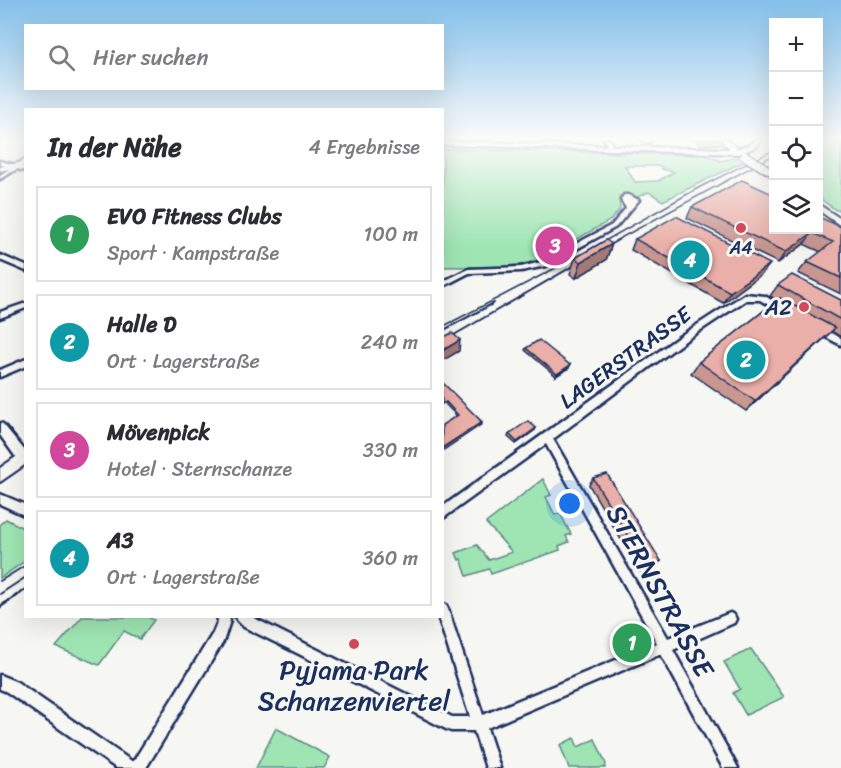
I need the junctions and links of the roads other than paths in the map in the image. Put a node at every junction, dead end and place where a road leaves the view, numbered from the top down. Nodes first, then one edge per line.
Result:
1 (628, 207) dead end
2 (823, 209) edge
3 (838, 220) edge
4 (0, 257) edge
5 (24, 268) edge
6 (444, 275) edge
7 (452, 279) junction
8 (444, 284) edge
9 (24, 306) edge
10 (0, 315) edge
11 (792, 315) edge
12 (811, 326) edge
13 (841, 342) edge
14 (24, 363) edge
15 (0, 374) edge
16 (0, 427) edge
17 (547, 437) junction
18 (24, 456) edge
19 (24, 458) edge
20 (0, 476) edge
21 (0, 498) edge
22 (24, 510) edge
23 (444, 513) edge
24 (444, 615) edge
25 (244, 618) edge
26 (223, 619) edge
27 (730, 619) dead end
28 (664, 646) junction
29 (0, 682) edge
30 (479, 724) junction
31 (129, 768) edge
32 (138, 768) edge
33 (493, 768) edge
34 (731, 768) edge

1 - 7 street
2 - 3 main road
4 - 5 street
6 - 7 street
7 - 8 street
9 - 10 street
11 - 17 street, LAGERSTRASSE
12 - 13 street
14 - 15 street
16 - 18 street
17 - 23 street, LAGERSTRASSE
17 - 28 street, STERNSTRASSE
19 - 20 main road
21 - 22 street
24 - 30 street
25 - 30 street
26 - 32 street
27 - 28 street
28 - 30 street
28 - 34 street, STERNSTRASSE
29 - 31 street
30 - 33 street

